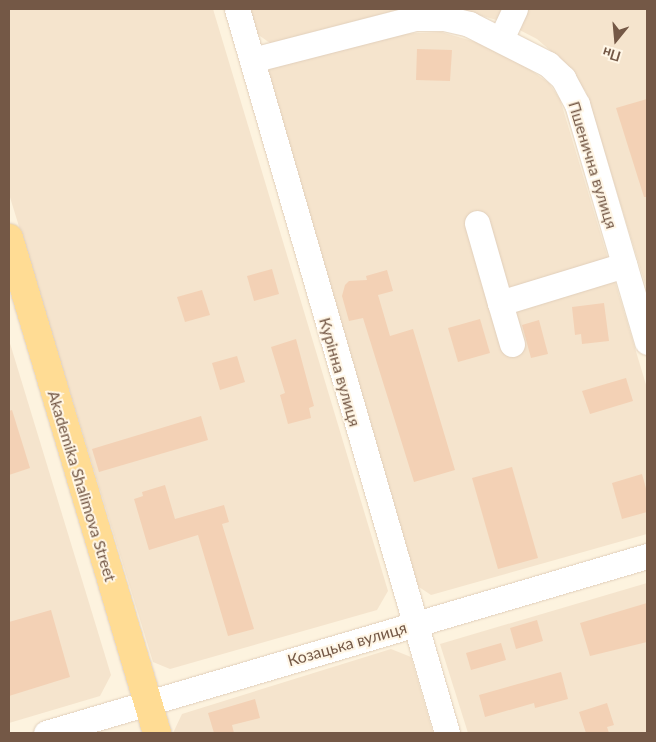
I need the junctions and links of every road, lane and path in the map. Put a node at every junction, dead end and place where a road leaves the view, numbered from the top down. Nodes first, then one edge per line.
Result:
1 (236, 9) edge
2 (515, 9) edge
3 (501, 38) junction
4 (252, 60) junction
5 (477, 223) dead end
6 (9, 238) edge
7 (624, 265) junction
8 (500, 303) junction
9 (647, 342) edge
10 (512, 344) dead end
11 (647, 556) edge
12 (414, 624) junction
13 (148, 702) junction
14 (46, 733) edge
15 (158, 733) edge
16 (447, 733) edge

1 - 4 street, Курінна вулиця
2 - 3 street
3 - 4 street, Пшенична вулиця
3 - 7 street, Пшенична вулиця
4 - 12 street, Курінна вулиця
5 - 8 street
6 - 13 main road, Akademika Shalimova Street
7 - 8 street
7 - 9 street, Пшенична вулиця
8 - 10 street
11 - 12 street, Козацька вулиця
12 - 13 street, Козацька вулиця
12 - 16 street, Курінна вулиця
13 - 14 street, Козацька вулиця
13 - 15 main road, Akademika Shalimova Street

